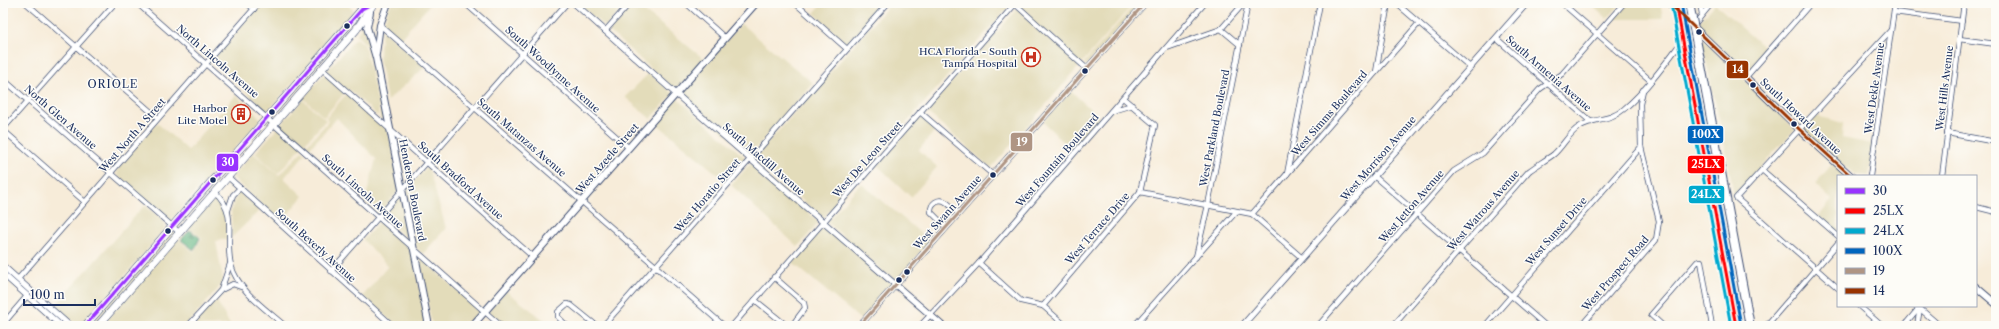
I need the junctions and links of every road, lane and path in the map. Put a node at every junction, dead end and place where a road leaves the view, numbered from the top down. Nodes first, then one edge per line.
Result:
1 (26, 3) edge
2 (115, 3) edge
3 (137, 3) edge
4 (247, 3) edge
5 (259, 3) edge
6 (356, 3) edge
7 (374, 3) edge
8 (388, 3) edge
9 (465, 3) edge
10 (567, 3) edge
11 (574, 3) edge
12 (630, 3) edge
13 (686, 3) edge
14 (756, 3) edge
15 (795, 3) edge
16 (888, 3) edge
17 (1015, 3) edge
18 (1145, 3) edge
19 (1205, 3) edge
20 (1244, 3) edge
21 (1248, 3) edge
22 (1320, 3) edge
23 (1388, 3) edge
24 (1396, 3) edge
25 (1527, 3) edge
26 (1562, 3) edge
27 (1624, 3) edge
28 (1668, 3) edge
29 (1676, 3) edge
30 (1690, 3) edge
31 (1700, 3) edge
32 (1712, 3) edge
33 (1811, 3) edge
34 (1895, 3) edge
35 (1964, 3) edge
36 (254, 9) junction
37 (362, 9) junction
38 (1894, 12) junction
39 (1702, 14) junction
40 (1962, 21) junction
41 (1419, 23) junction
42 (380, 25) junction
43 (1693, 25) junction
44 (1221, 29) junction
45 (1891, 30) junction
46 (606, 31) junction
47 (1598, 34) junction
48 (725, 38) junction
49 (1496, 38) junction
50 (1959, 39) junction
51 (1996, 44) edge
52 (1240, 46) junction
53 (76, 47) junction
54 (1166, 48) junction
55 (847, 49) junction
56 (522, 53) junction
57 (376, 58) junction
58 (206, 64) junction
59 (1470, 67) junction
60 (322, 69) junction
61 (1087, 69) junction
62 (1376, 73) junction
63 (1746, 77) junction
64 (3, 78) edge
65 (1651, 81) junction
66 (1548, 84) junction
67 (1644, 88) junction
68 (676, 94) junction
69 (1123, 98) junction
70 (28, 100) junction
71 (1132, 105) junction
72 (475, 108) junction
73 (1112, 111) junction
74 (920, 112) junction
75 (268, 117) junction
76 (158, 118) junction
77 (1591, 122) junction
78 (275, 124) junction
79 (3, 129) edge
80 (390, 129) junction
81 (1799, 129) junction
82 (1947, 133) junction
83 (1996, 142) edge
84 (1641, 147) junction
85 (629, 148) junction
86 (750, 159) junction
87 (427, 162) junction
88 (1762, 170) junction
89 (111, 173) junction
90 (993, 175) junction
91 (1851, 175) edge
92 (1870, 175) edge
93 (1942, 175) edge
94 (1287, 176) junction
95 (1374, 176) junction
96 (228, 177) junction
97 (240, 188) junction
98 (403, 190) junction
99 (215, 192) junction
100 (1140, 192) junction
101 (85, 202) junction
102 (582, 202) junction
103 (1208, 205) junction
104 (1977, 207) edge
105 (228, 210) junction
106 (1236, 212) junction
107 (1996, 212) edge
108 (958, 213) junction
109 (1417, 213) junction
110 (1252, 214) junction
111 (379, 217) junction
112 (823, 222) junction
113 (172, 226) junction
114 (946, 227) junction
115 (180, 233) junction
116 (1837, 235) edge
117 (1837, 244) edge
118 (415, 250) junction
119 (1460, 250) junction
120 (533, 257) junction
121 (1196, 257) junction
122 (1302, 258) junction
123 (979, 263) junction
124 (230, 264) junction
125 (3, 266) edge
126 (656, 266) junction
127 (1816, 269) junction
128 (332, 271) junction
129 (3, 274) edge
130 (774, 277) junction
131 (18, 279) junction
132 (896, 284) junction
133 (1837, 287) edge
134 (242, 288) junction
135 (1977, 288) edge
136 (221, 290) junction
137 (27, 296) junction
138 (1512, 296) junction
139 (755, 300) junction
140 (1996, 304) edge
141 (1043, 306) junction
142 (1860, 307) edge
143 (1919, 307) edge
144 (484, 312) junction
145 (930, 314) junction
146 (3, 324) edge
147 (190, 325) edge
148 (1749, 325) edge
149 (61, 326) edge
150 (70, 326) edge
151 (85, 326) edge
152 (98, 326) edge
153 (285, 326) edge
154 (393, 326) edge
155 (429, 326) edge
156 (472, 326) edge
157 (500, 326) edge
158 (567, 326) edge
159 (597, 326) edge
160 (603, 326) edge
161 (724, 326) edge
162 (732, 326) edge
163 (859, 326) edge
164 (920, 326) edge
165 (943, 326) edge
166 (1066, 326) edge
167 (1134, 326) edge
168 (1242, 326) edge
169 (1318, 326) edge
170 (1393, 326) edge
171 (1485, 326) edge
172 (1546, 326) edge
173 (1581, 326) edge
174 (1662, 326) edge
175 (1712, 326) edge
176 (1736, 326) edge
177 (1766, 326) edge
178 (1882, 326) edge
179 (1904, 326) edge
180 (1917, 326) edge
181 (1940, 326) edge

1 - 53 street
2 - 53 street
3 - 58 street, North Lincoln Avenue
4 - 36 street
5 - 36 street, West North A Street
6 - 37 street
7 - 37 main road
7 - 57 main road, Henderson Boulevard
7 - 60 main road
8 - 42 main road, Henderson Boulevard
9 - 56 street, South Woodlynne Avenue
10 - 56 street
11 - 46 street, South Macdill Avenue
12 - 46 street
13 - 48 street
14 - 48 main road, West Azeele Street
15 - 55 street
16 - 55 street, West Horatio Street
17 - 61 street
17 - 74 street, West De Leon Street
18 - 61 street, West Swann Avenue
19 - 54 street, West Fountain Boulevard
20 - 44 street
21 - 52 street, West Parkland Boulevard
22 - 94 street
23 - 62 street
24 - 41 street
25 - 49 street, West Morrison Avenue
26 - 47 street
27 - 47 street, West Jetton Avenue
28 - 43 main road, South Howard Avenue
29 - 176 highway, bridge
30 - 148 highway, bridge
31 - 39 street
32 - 39 street, West Watrous Avenue
33 - 63 street
34 - 38 street, West Dekle Avenue
35 - 40 street, West Hills Avenue
36 - 58 street, West North A Street
37 - 75 main road
38 - 40 street
38 - 45 street, West Dekle Avenue
39 - 43 street, West Watrous Avenue
40 - 50 street, West Hills Avenue
41 - 59 street
41 - 62 street, West Simms Boulevard
42 - 57 main road, Henderson Boulevard
42 - 72 street, South Matanzas Avenue
43 - 63 main road, South Howard Avenue
43 - 65 street, West Watrous Avenue
44 - 52 street
44 - 54 street
45 - 81 street
45 - 92 street, West Dekle Avenue
46 - 68 street, South Macdill Avenue
47 - 65 street
47 - 66 street, West Jetton Avenue
48 - 68 main road, West Azeele Street
49 - 59 street, West Morrison Avenue
49 - 66 street, South Armenia Avenue
50 - 51 street
50 - 82 street, West Hills Avenue
52 - 103 street, West Parkland Boulevard
53 - 70 street
53 - 76 street
54 - 69 street, West Fountain Boulevard
55 - 86 street, West Horatio Street
56 - 72 street
56 - 85 street, South Woodlynne Avenue
57 - 80 main road, Henderson Boulevard
58 - 75 street, North Lincoln Avenue
58 - 76 street, West North A Street
59 - 95 street, West Morrison Avenue
60 - 78 main road
60 - 80 street, South Bradford Avenue
61 - 90 street, West Swann Avenue
62 - 94 street, West Simms Boulevard
63 - 81 main road, South Howard Avenue
64 - 70 street, North Glen Avenue
65 - 67 street, West Watrous Avenue
66 - 77 street, South Armenia Avenue
66 - 109 street, West Jetton Avenue
67 - 77 street, West Watrous Avenue
67 - 84 street, West Prospect Road
68 - 85 main road, West Azeele Street
68 - 86 street, South Macdill Avenue
69 - 71 street, West Terrace Drive
69 - 73 street, West Fountain Boulevard
70 - 79 street
70 - 89 street, North Glen Avenue
71 - 73 street
71 - 100 street, West Terrace Drive
72 - 87 street
72 - 102 street, South Matanzas Avenue
73 - 123 street, West Fountain Boulevard
74 - 90 street
74 - 112 street, West De Leon Street
75 - 78 street, South Lincoln Avenue
75 - 113 main road
76 - 89 street, West North A Street
77 - 119 street, West Watrous Avenue
78 - 96 main road
78 - 111 street, South Lincoln Avenue
79 - 101 street
80 - 87 street, South Bradford Avenue
80 - 98 main road, Henderson Boulevard
81 - 88 street
81 - 91 main road, South Howard Avenue
82 - 83 street
82 - 93 street, West Hills Avenue
84 - 138 street, West Sunset Drive
84 - 173 street, West Prospect Road
85 - 102 main road, West Azeele Street
86 - 112 street, South Macdill Avenue
86 - 126 street, West Horatio Street
87 - 98 street
87 - 120 street, South Bradford Avenue
88 - 116 street
88 - 127 street
89 - 101 street, West North A Street
89 - 113 street, North Glen Avenue
90 - 108 street, West Swann Avenue
94 - 110 street, West Simms Boulevard
95 - 109 street
95 - 122 street, West Morrison Avenue
96 - 97 street, South Beverly Avenue
96 - 99 main road
97 - 105 street
97 - 128 street, South Beverly Avenue
98 - 111 street
98 - 118 main road, Henderson Boulevard
99 - 105 street
99 - 115 main road
100 - 103 street
100 - 141 street, West Terrace Drive
101 - 131 street, West North A Street
102 - 120 main road, West Azeele Street
102 - 126 street, South Matanzas Avenue
103 - 106 street
103 - 121 street, West Parkland Boulevard
104 - 107 street
105 - 124 street
106 - 110 street
106 - 121 street, West Parkland Boulevard
108 - 114 street, West Swann Avenue
108 - 114 street
109 - 119 street
109 - 169 street, West Jetton Avenue
110 - 122 street
111 - 118 street, South Lincoln Avenue
111 - 128 street
112 - 130 street, West De Leon Street
112 - 132 street, South Macdill Avenue
113 - 115 street, North Glen Avenue
113 - 151 main road
114 - 132 street, West Swann Avenue
115 - 152 main road
117 - 127 street
118 - 144 street, South Lincoln Avenue
118 - 155 main road, Henderson Boulevard
119 - 138 street
119 - 170 street, West Watrous Avenue
120 - 144 main road, West Azeele Street
121 - 167 street, West Parkland Boulevard
122 - 168 street, West Morrison Avenue
123 - 141 street
123 - 145 street, West Fountain Boulevard
124 - 134 street
124 - 136 street
125 - 131 street
126 - 160 street, West Horatio Street
126 - 161 street, South Matanzas Avenue
127 - 133 street
127 - 177 street
128 - 154 street, South Beverly Avenue
129 - 137 street
130 - 139 street, West De Leon Street
130 - 139 street
131 - 150 street
132 - 145 street, South Macdill Avenue
132 - 163 street, West Swann Avenue
134 - 136 street
134 - 153 street
135 - 140 main road
136 - 147 street
137 - 146 street
137 - 149 street
138 - 171 street, West Sunset Drive
138 - 172 street
139 - 162 street, West De Leon Street
141 - 166 street
142 - 178 street
143 - 179 street
143 - 180 street
143 - 181 street
144 - 156 main road, West Azeele Street
144 - 157 street, South Lincoln Avenue
145 - 164 street, West Fountain Boulevard
145 - 165 street, South Macdill Avenue
158 - 159 street
174 - 175 street

